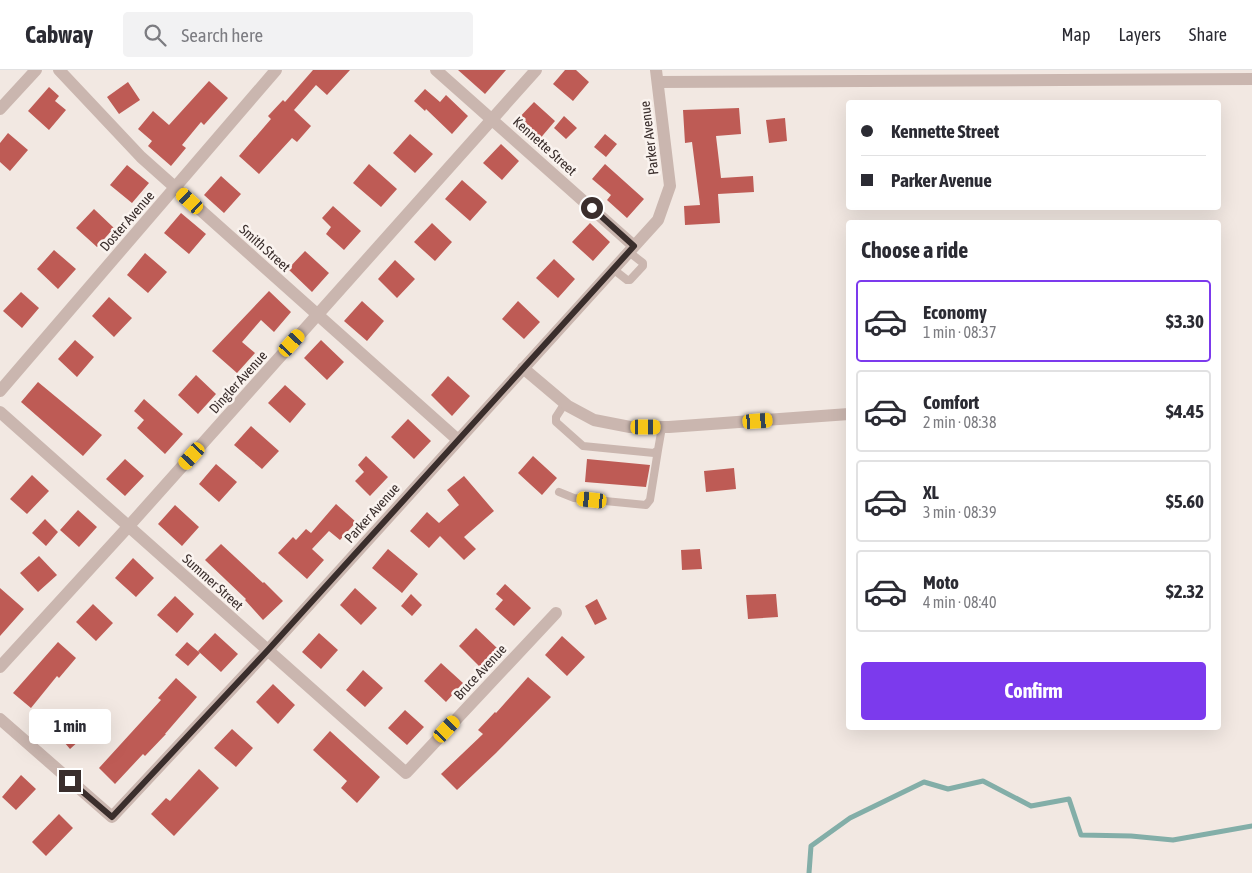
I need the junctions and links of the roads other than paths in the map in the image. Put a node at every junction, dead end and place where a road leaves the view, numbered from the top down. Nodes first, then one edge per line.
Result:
1 (36, 70) edge
2 (59, 70) edge
3 (276, 70) edge
4 (436, 70) edge
5 (536, 70) edge
6 (657, 76) edge
7 (1252, 79) edge
8 (0, 109) edge
9 (492, 119) junction
10 (176, 188) junction
11 (631, 249) junction
12 (613, 269) junction
13 (318, 315) junction
14 (523, 368) junction
15 (0, 392) edge
16 (565, 403) junction
17 (0, 412) edge
18 (846, 414) edge
19 (662, 427) junction
20 (458, 440) junction
21 (658, 450) junction
22 (559, 492) dead end
23 (128, 527) junction
24 (556, 613) dead end
25 (268, 650) junction
26 (0, 667) edge
27 (0, 719) edge
28 (406, 773) joint

1 - 8 street
2 - 10 street, Smith Street
3 - 10 street, Doster Avenue
4 - 9 street, Kennette Street
5 - 9 street, Dingler Avenue
6 - 7 street
6 - 11 street, Parker Avenue
9 - 11 street, Kennette Street
9 - 13 street, Dingler Avenue
10 - 13 street, Smith Street
10 - 15 street, Doster Avenue
11 - 12 street, Parker Avenue
11 - 12 lane
12 - 14 street, Parker Avenue
13 - 20 street, Smith Street
13 - 23 street, Dingler Avenue
14 - 16 street
14 - 20 street, Parker Avenue
16 - 19 street
16 - 21 lane
17 - 23 street, Summer Street
18 - 19 street
19 - 21 lane
20 - 25 street, Parker Avenue
21 - 22 lane
23 - 25 street, Summer Street
23 - 26 street, Dingler Avenue
24 - 28 street, Bruce Avenue
25 - 27 street, Parker Avenue
25 - 28 street, Summer Street

